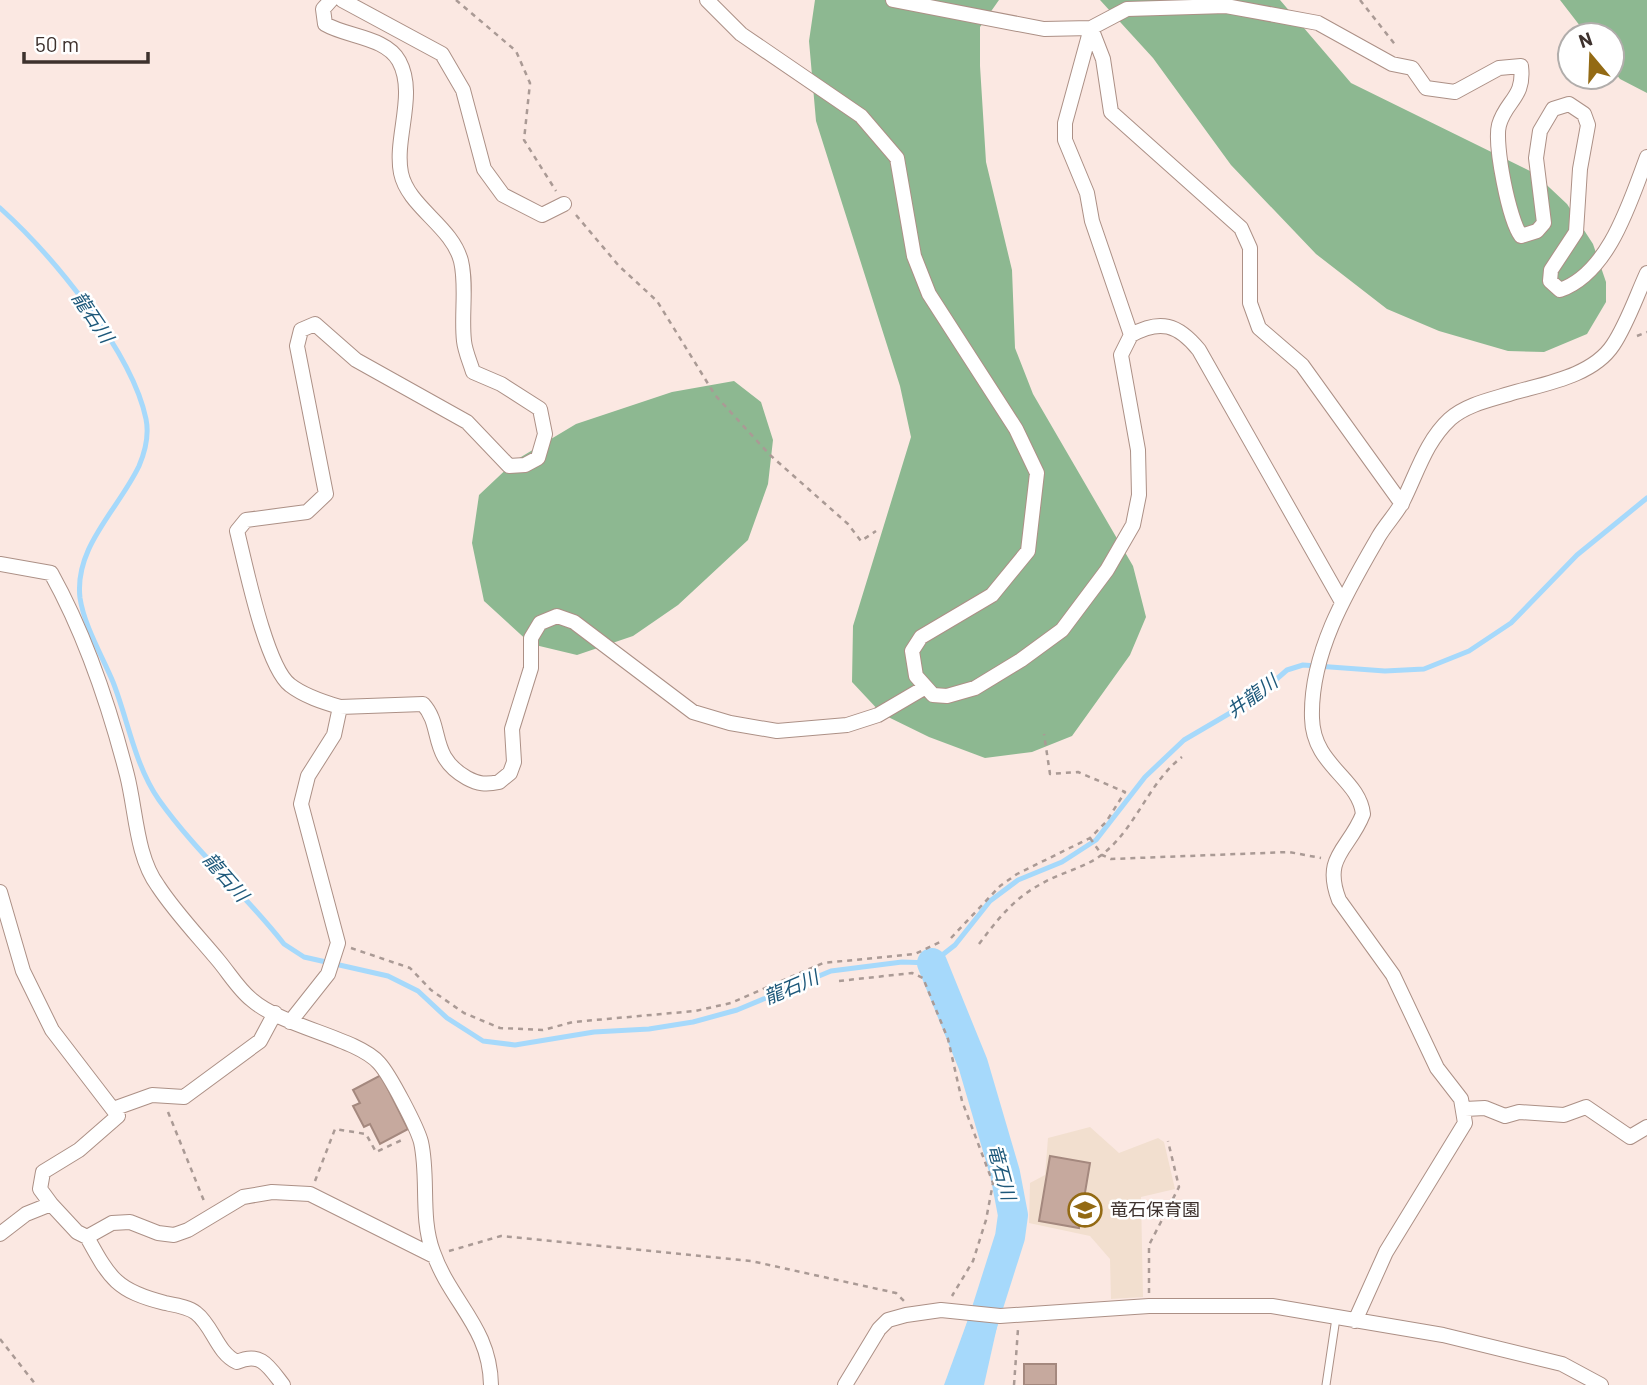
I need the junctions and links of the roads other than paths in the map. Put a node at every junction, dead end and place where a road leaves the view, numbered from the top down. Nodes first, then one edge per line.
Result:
1 (331, 0) edge
2 (342, 0) edge
3 (707, 0) edge
4 (893, 0) edge
5 (1091, 28) junction
6 (1647, 157) edge
7 (564, 204) road end
8 (1647, 273) edge
9 (1131, 335) junction
10 (1402, 504) junction
11 (0, 564) edge
12 (1342, 602) junction
13 (924, 688) junction
14 (340, 707) junction
15 (0, 892) edge
16 (275, 1013) junction
17 (290, 1022) junction
18 (113, 1109) junction
19 (1465, 1109) junction
20 (1647, 1126) edge
21 (51, 1204) junction
22 (0, 1234) edge
23 (87, 1237) junction
24 (434, 1256) junction
25 (1336, 1318) junction
26 (1354, 1321) junction
27 (284, 1385) edge
28 (491, 1385) edge
29 (845, 1385) edge
30 (1326, 1385) edge
31 (1601, 1385) edge

1 - 14 street
2 - 7 street
3 - 13 street
4 - 5 street
5 - 6 street
5 - 9 street
5 - 10 street
8 - 10 street
9 - 12 street
9 - 13 street
10 - 12 street
11 - 16 street
12 - 19 street
13 - 14 street
14 - 17 street
15 - 18 street
16 - 17 street
16 - 18 street
17 - 24 street
18 - 21 street
19 - 20 street
19 - 26 street
21 - 22 street
21 - 23 street
23 - 24 street
23 - 27 street
24 - 28 street
25 - 26 street
25 - 29 street
25 - 30 lane
26 - 31 street

